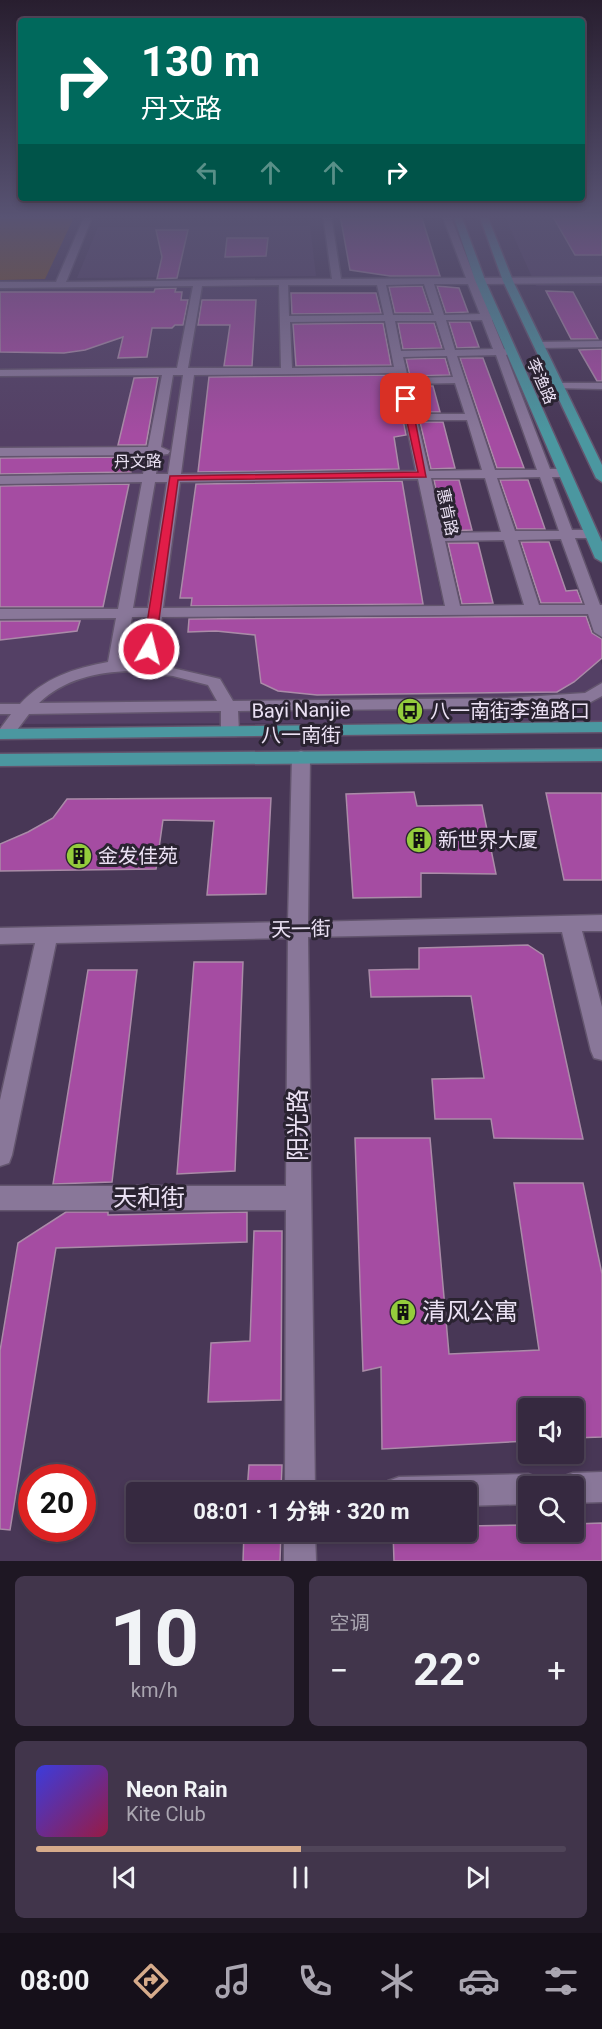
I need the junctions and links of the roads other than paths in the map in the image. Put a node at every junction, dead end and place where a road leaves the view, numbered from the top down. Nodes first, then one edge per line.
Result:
1 (197, 288) edge
2 (284, 288) edge
3 (382, 288) edge
4 (430, 288) edge
5 (479, 288) edge
6 (511, 288) edge
7 (491, 317) junction
8 (389, 318) junction
9 (439, 318) junction
10 (285, 319) junction
11 (602, 344) edge
12 (539, 345) junction
13 (506, 352) junction
14 (451, 353) junction
15 (396, 354) junction
16 (287, 371) junction
17 (180, 372) junction
18 (0, 373) edge
19 (401, 375) junction
20 (459, 380) junction
21 (558, 386) junction
22 (602, 386) edge
23 (410, 417) junction
24 (471, 417) junction
25 (154, 451) junction
26 (177, 451) junction
27 (0, 452) edge
28 (545, 473) junction
29 (564, 473) junction
30 (490, 474) junction
31 (423, 475) junction
32 (149, 478) junction
33 (174, 478) junction
34 (602, 478) edge
35 (0, 480) edge
36 (567, 534) junction
37 (591, 534) junction
38 (509, 535) junction
39 (437, 537) junction
40 (602, 558) edge
41 (533, 609) junction
42 (598, 609) edge
43 (453, 610) junction
44 (154, 612) junction
45 (125, 613) junction
46 (0, 614) edge
47 (602, 632) edge
48 (115, 668) junction
49 (147, 668) junction
50 (602, 688) edge
51 (229, 708) junction
52 (24, 709) junction
53 (0, 710) edge
54 (602, 728) edge
55 (230, 732) junction
56 (3, 734) edge
57 (602, 755) edge
58 (302, 757) junction
59 (0, 760) edge
60 (602, 923) edge
61 (570, 924) junction
62 (298, 929) junction
63 (47, 935) junction
64 (0, 936) edge
65 (602, 1051) edge
66 (0, 1155) edge
67 (0, 1198) edge
68 (299, 1198) junction
69 (300, 1482) edge
70 (602, 1487) edge
71 (584, 1488) edge
72 (518, 1489) edge
73 (477, 1490) edge
74 (300, 1542) edge
75 (300, 1561) edge

1 - 17 street
2 - 10 street
3 - 8 street, 惠肯路
4 - 9 street
5 - 7 street
6 - 12 main road, 李渔路
7 - 9 street
7 - 13 street
8 - 9 street
8 - 10 street
8 - 15 street, 惠肯路
9 - 14 street
10 - 16 street
11 - 12 street
12 - 21 main road, 李渔路
13 - 14 street
13 - 28 street
13 - 29 main road, 李渔路
14 - 15 street
14 - 20 street
15 - 19 street, 惠肯路
16 - 17 street
16 - 19 street
17 - 18 street
17 - 25 street
17 - 26 street
19 - 20 street
19 - 23 street, 惠肯路
20 - 24 street
21 - 22 street
21 - 34 main road, 李渔路
23 - 24 street
23 - 31 street, 惠肯路
24 - 30 street
25 - 26 street
25 - 27 street
25 - 32 street
26 - 33 street
28 - 29 street, 丹文路
28 - 30 street, 丹文路
28 - 36 street
29 - 37 main road, 李渔路
30 - 31 street, 丹文路
30 - 38 street
31 - 33 street, 丹文路
31 - 39 street, 惠肯路
32 - 33 street, 丹文路
32 - 35 street, 丹文路
32 - 45 street
33 - 44 street
36 - 37 street
36 - 38 street
36 - 42 street
37 - 40 main road, 李渔路
38 - 39 street
38 - 41 street
39 - 43 street, 惠肯路
41 - 42 street
41 - 43 street
42 - 47 street
43 - 44 street
44 - 45 street
44 - 49 street
45 - 46 street
45 - 48 street
48 - 49 street
48 - 52 street
49 - 51 street
50 - 51 street
51 - 52 street
51 - 55 street
52 - 53 street
52 - 56 street
54 - 55 main road, Bayi Nanjie
55 - 56 main road, Bayi Nanjie
57 - 58 main road, 八一南街
58 - 59 main road, 八一南街
58 - 62 street, 阳光路
60 - 61 street, 天一街
61 - 62 street, 天一街
61 - 65 street
62 - 63 street, 天一街
62 - 68 street, 阳光路
63 - 64 street, 天一街
63 - 66 street
67 - 68 street, 天和街
68 - 69 street, 阳光路
70 - 71 street
72 - 73 street
74 - 75 street

